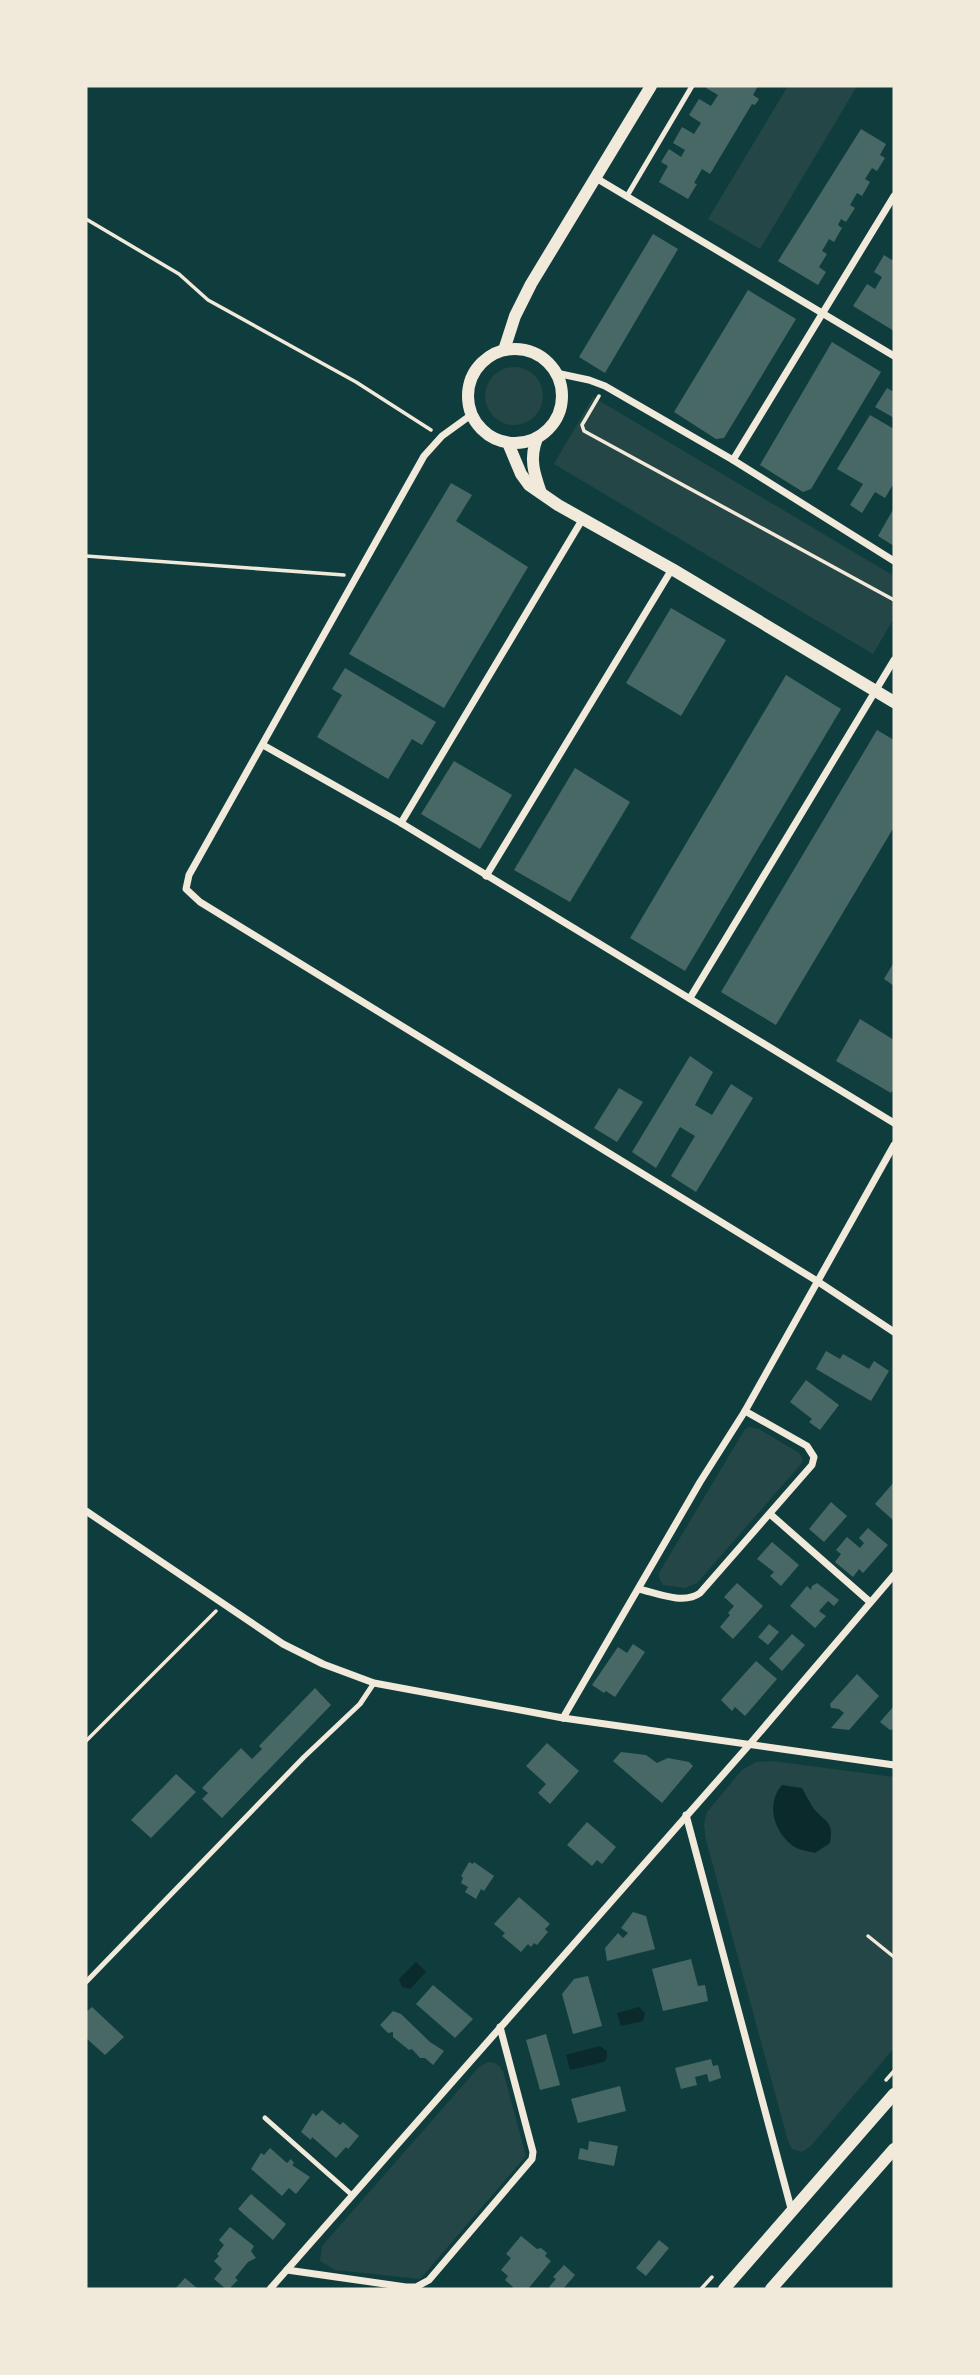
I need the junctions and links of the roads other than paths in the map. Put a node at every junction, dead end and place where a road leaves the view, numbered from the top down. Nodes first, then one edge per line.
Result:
1 (651, 86) edge
2 (692, 86) edge
3 (596, 178) junction
4 (627, 196) junction
5 (894, 196) edge
6 (824, 314) junction
7 (504, 350) junction
8 (894, 356) edge
9 (556, 373) junction
10 (471, 415) junction
11 (537, 438) junction
12 (508, 443) junction
13 (733, 460) junction
14 (541, 493) junction
15 (582, 520) junction
16 (894, 561) edge
17 (672, 569) junction
18 (894, 660) edge
19 (875, 691) junction
20 (894, 702) edge
21 (263, 745) junction
22 (401, 823) junction
23 (486, 876) junction
24 (690, 998) junction
25 (894, 1123) edge
26 (894, 1145) edge
27 (817, 1281) junction
28 (894, 1332) edge
29 (745, 1411) junction
30 (86, 1511) edge
31 (770, 1514) junction
32 (894, 1575) edge
33 (639, 1590) junction
34 (870, 1602) junction
35 (374, 1683) junction
36 (563, 1718) junction
37 (749, 1745) junction
38 (894, 1765) edge
39 (686, 1815) junction
40 (86, 1982) edge
41 (500, 2027) junction
42 (894, 2094) edge
43 (265, 2118) dead end
44 (894, 2149) edge
45 (352, 2195) junction
46 (792, 2212) junction
47 (287, 2270) junction
48 (270, 2289) edge
49 (724, 2289) edge
50 (771, 2289) edge

1 - 3 street
2 - 4 lane
3 - 4 street
3 - 7 street
4 - 6 street
5 - 6 street
6 - 8 street
6 - 13 street
7 - 9 street
7 - 10 street
9 - 11 street
9 - 13 street
10 - 12 street
10 - 21 street
11 - 12 street
11 - 14 street
12 - 14 street
13 - 16 street
14 - 15 street
15 - 17 street
15 - 22 street
17 - 19 street
17 - 23 street
18 - 19 street
19 - 20 street
19 - 24 street
21 - 22 street
21 - 27 street
22 - 23 street
23 - 24 street
24 - 25 street
26 - 27 street
27 - 28 street
27 - 29 street
29 - 31 street
29 - 33 street
30 - 35 street
31 - 33 street
31 - 34 street
32 - 34 street
33 - 36 street
34 - 37 street
35 - 36 street
35 - 40 lane
36 - 37 street
37 - 38 street
37 - 39 street
39 - 41 street
39 - 46 street
41 - 45 street
41 - 47 street
42 - 46 street
43 - 45 lane
44 - 50 street
45 - 47 street
46 - 49 street
47 - 48 street

